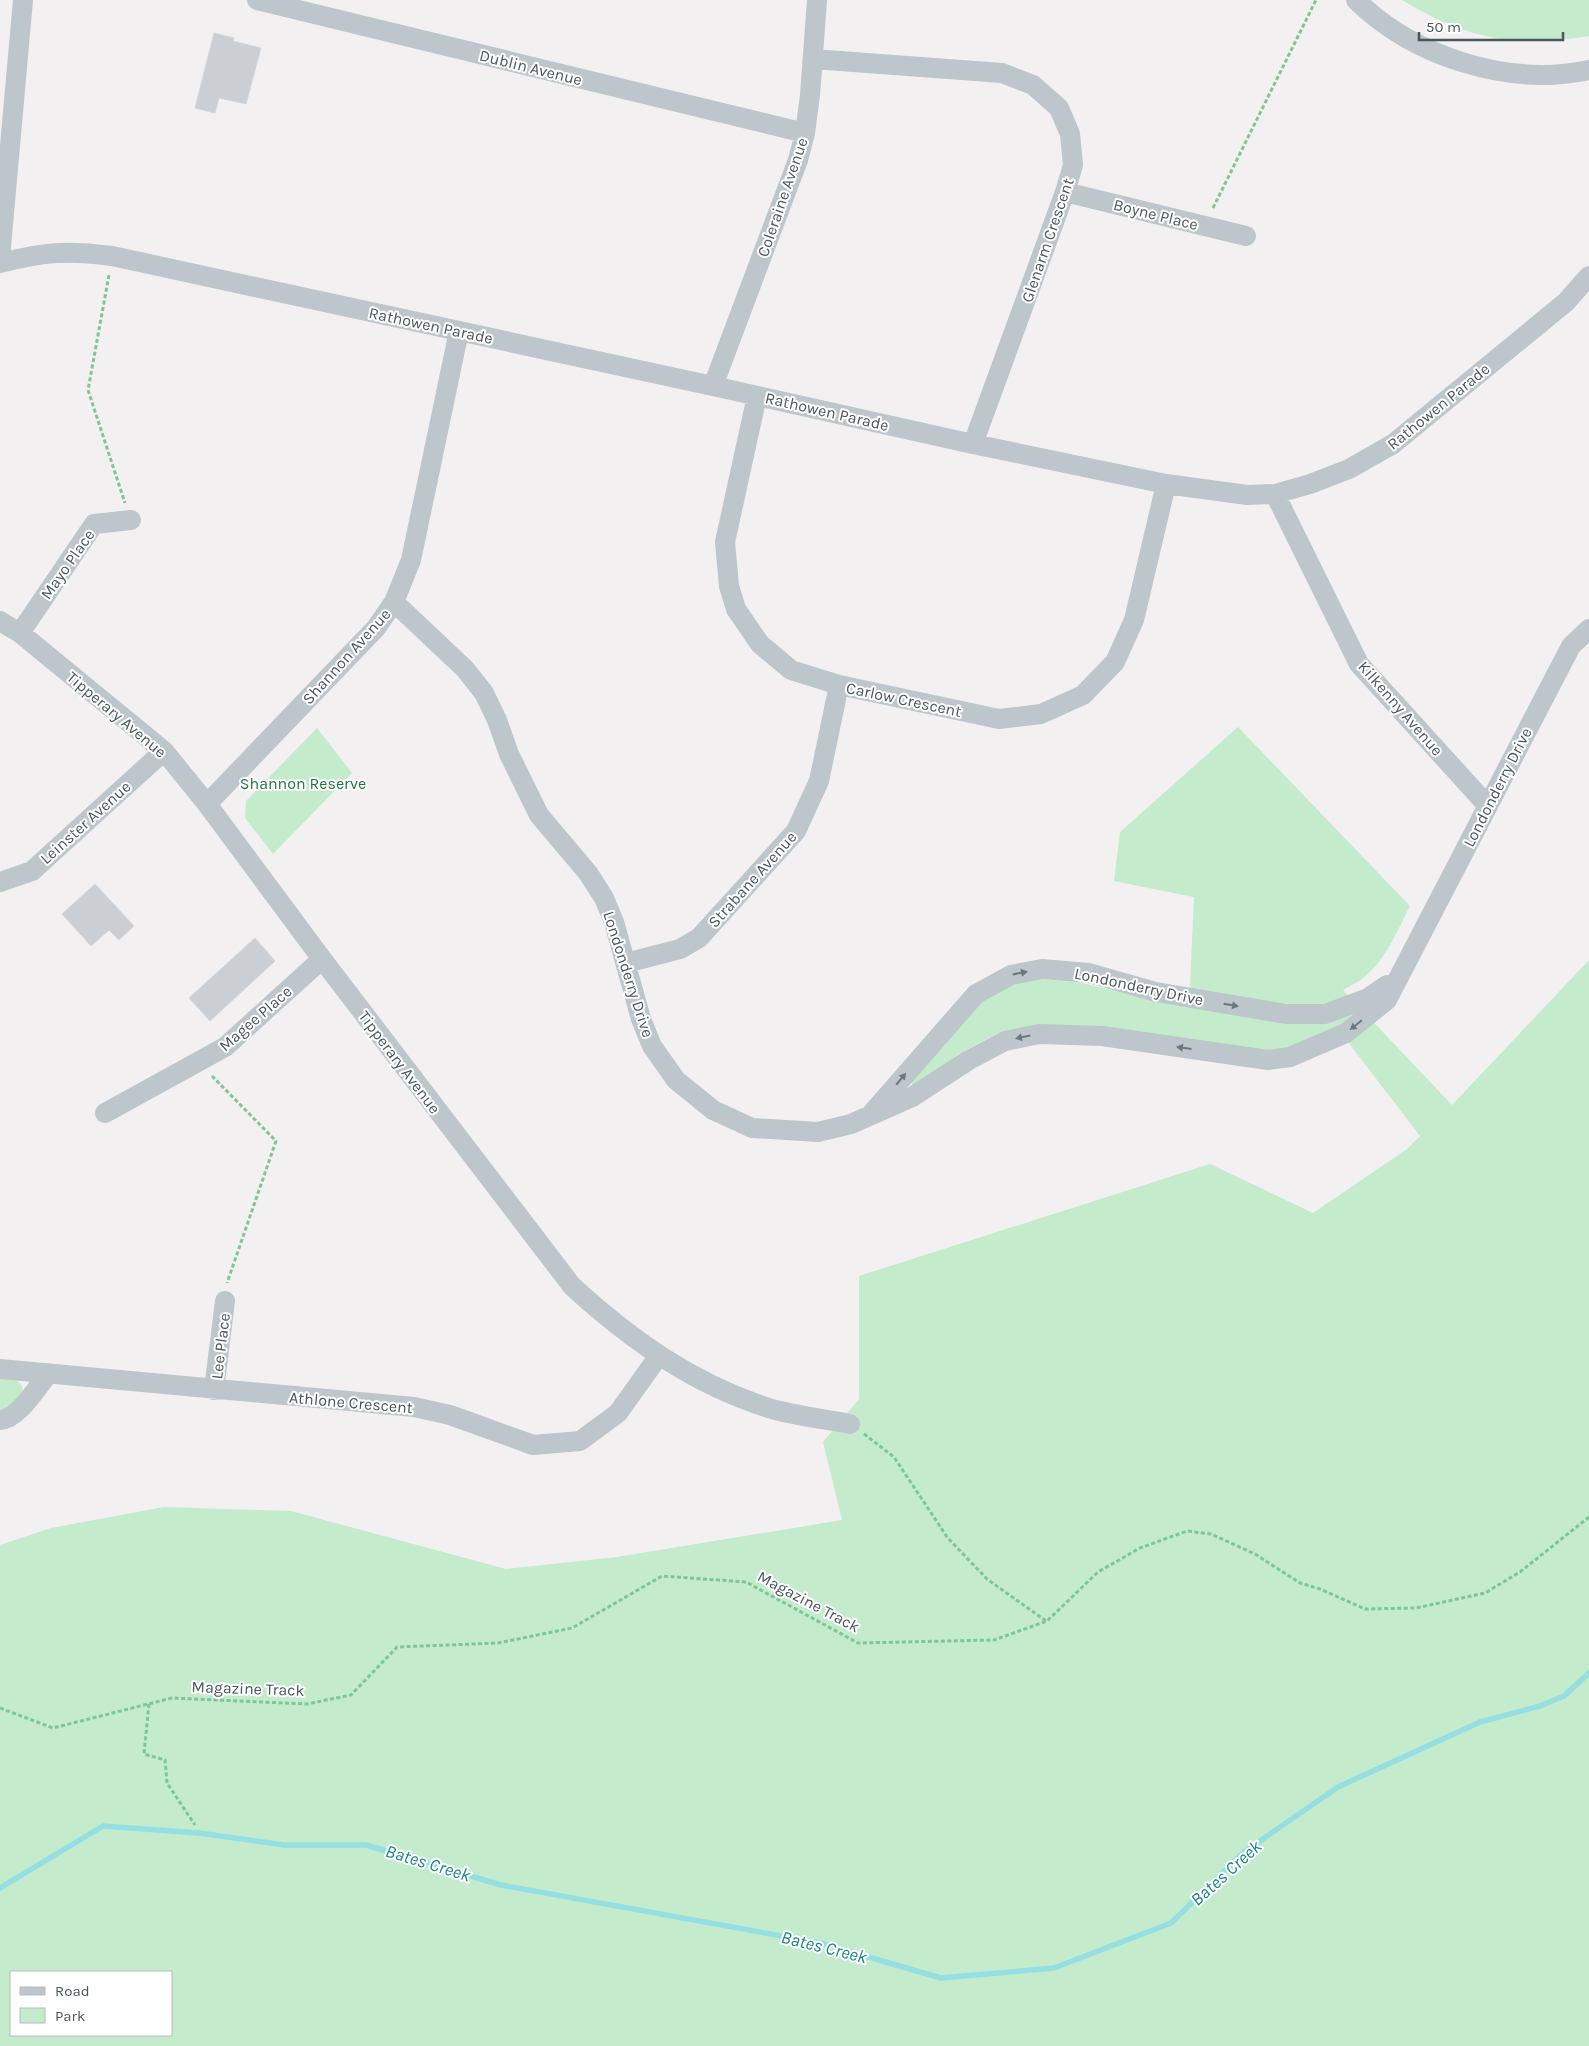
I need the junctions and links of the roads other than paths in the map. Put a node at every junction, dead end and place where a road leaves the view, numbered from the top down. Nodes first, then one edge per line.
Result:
1 (23, 0) edge
2 (257, 0) edge
3 (817, 0) edge
4 (1356, 0) edge
5 (813, 59) junction
6 (1589, 70) edge
7 (805, 133) junction
8 (1065, 192) junction
9 (1246, 236) dead end
10 (0, 258) edge
11 (0, 263) edge
12 (1589, 276) edge
13 (459, 331) junction
14 (713, 386) junction
15 (757, 396) junction
16 (973, 444) junction
17 (1166, 484) junction
18 (1275, 494) junction
19 (131, 520) road end
20 (394, 602) junction
21 (0, 622) edge
22 (1589, 629) edge
23 (20, 633) junction
24 (839, 685) junction
25 (164, 751) junction
26 (207, 804) junction
27 (1487, 805) junction
28 (0, 882) edge
29 (322, 959) junction
30 (626, 964) junction
31 (1400, 977) junction
32 (105, 1113) dead end
33 (869, 1116) junction
34 (225, 1301) road end
35 (658, 1357) junction
36 (0, 1369) edge
37 (48, 1374) junction
38 (214, 1390) junction
39 (0, 1420) edge
40 (850, 1424) road end

1 - 10 street
2 - 7 street, Dublin Avenue
3 - 5 street, Coleraine Avenue
4 - 6 street
5 - 7 street, Coleraine Avenue
5 - 8 street, Glenarm Crescent
7 - 14 street, Coleraine Avenue
8 - 9 street, Boyne Place
8 - 16 street, Glenarm Crescent
11 - 13 street, Rathowen Parade
12 - 18 street, Rathowen Parade
13 - 14 street, Rathowen Parade
13 - 20 street, Shannon Avenue
14 - 15 street, Rathowen Parade
15 - 16 street, Rathowen Parade
15 - 24 street, Carlow Crescent
16 - 17 street, Rathowen Parade
17 - 18 street, Rathowen Parade
17 - 24 street, Carlow Crescent
18 - 27 street, Kilkenny Avenue
19 - 23 street, Mayo Place
20 - 26 street, Shannon Avenue
20 - 30 street, Londonderry Drive
21 - 23 street, Tipperary Avenue
22 - 27 street, Londonderry Drive
23 - 25 street, Tipperary Avenue
24 - 30 street, Strabane Avenue
25 - 26 street, Tipperary Avenue
25 - 28 street, Leinster Avenue
26 - 29 street, Tipperary Avenue
27 - 31 street, Londonderry Drive
29 - 32 street, Magee Place
29 - 35 street, Tipperary Avenue
30 - 33 street, Londonderry Drive
31 -> 33 street, Londonderry Drive
33 -> 31 street, Londonderry Drive
34 - 38 street, Lee Place
35 - 38 street, Athlone Crescent
35 - 40 street, Tipperary Avenue
36 - 37 street, Athlone Crescent
37 - 38 street, Athlone Crescent
37 - 39 street

